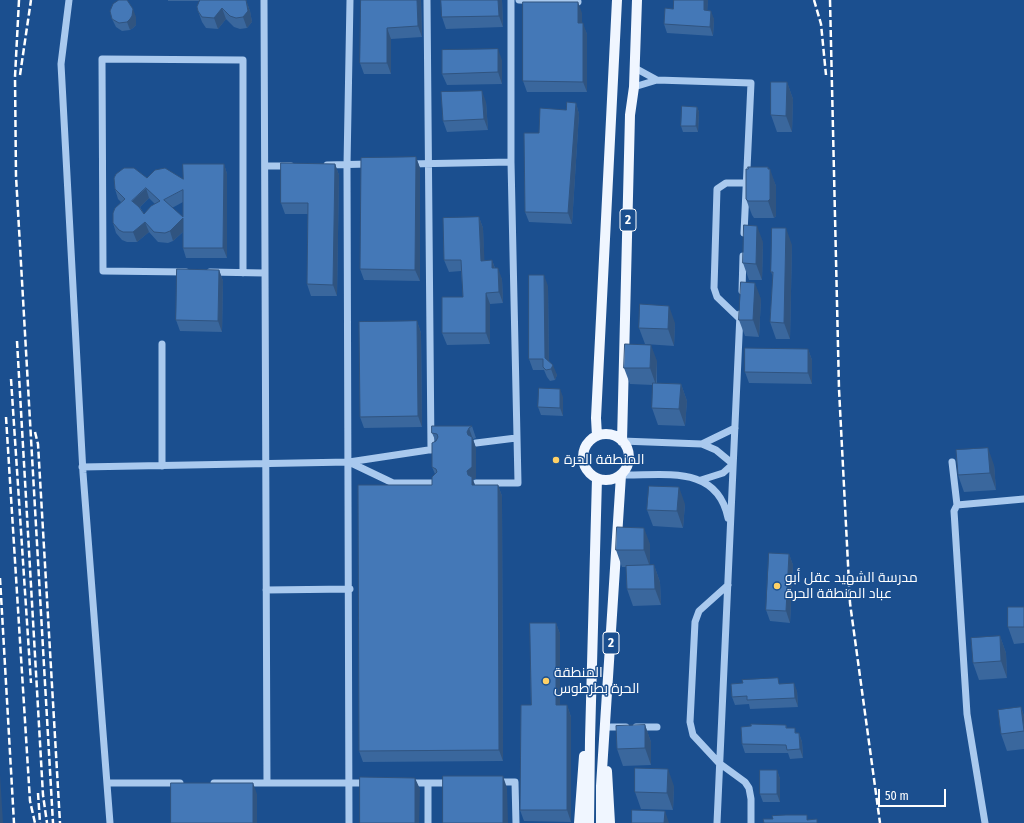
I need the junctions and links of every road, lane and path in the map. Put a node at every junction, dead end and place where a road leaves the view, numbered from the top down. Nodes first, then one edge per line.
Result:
1 (69, 0) edge
2 (264, 0) edge
3 (350, 0) edge
4 (427, 0) edge
5 (511, 0) edge
6 (519, 0) edge
7 (617, 0) edge
8 (637, 0) edge
9 (578, 2) edge
10 (635, 68) junction
11 (657, 80) junction
12 (634, 87) junction
13 (511, 162) junction
14 (376, 164) edge
15 (398, 164) edge
16 (428, 164) junction
17 (302, 165) edge
18 (317, 165) edge
19 (347, 165) junction
20 (265, 166) junction
21 (747, 183) junction
22 (744, 239) edge
23 (744, 247) edge
24 (197, 272) edge
25 (204, 272) edge
26 (243, 273) junction
27 (264, 273) junction
28 (740, 319) junction
29 (162, 344) dead end
30 (735, 428) junction
31 (597, 436) junction
32 (516, 438) junction
33 (622, 441) junction
34 (476, 443) dead end
35 (702, 444) junction
36 (349, 462) junction
37 (952, 462) dead end
38 (266, 464) junction
39 (733, 464) junction
40 (162, 466) junction
41 (82, 467) junction
42 (621, 475) junction
43 (597, 478) junction
44 (701, 480) junction
45 (436, 483) edge
46 (476, 483) edge
47 (1024, 499) edge
48 (957, 505) junction
49 (730, 530) junction
50 (728, 585) junction
51 (350, 589) junction
52 (266, 590) junction
53 (606, 727) junction
54 (657, 727) dead end
55 (590, 739) junction
56 (605, 740) junction
57 (720, 763) junction
58 (460, 782) edge
59 (492, 782) edge
60 (108, 783) junction
61 (187, 783) edge
62 (203, 783) edge
63 (267, 783) junction
64 (350, 783) junction
65 (381, 783) edge
66 (397, 783) edge
67 (428, 783) junction
68 (110, 823) edge
69 (350, 823) edge
70 (428, 823) edge
71 (516, 823) edge
72 (580, 823) edge
73 (589, 823) edge
74 (600, 823) edge
75 (610, 823) edge
76 (717, 823) edge
77 (750, 823) edge
78 (985, 823) edge

1 - 41 street
2 - 20 street
3 - 19 street
4 - 16 street
5 - 13 street
6 - 9 street
7 - 31 main road
8 - 10 main road, 2
10 - 11 street
10 - 12 main road, 2
11 - 12 street
11 - 21 street
12 - 33 main road, 2
13 - 16 street
13 - 32 street
14 - 19 street
15 - 16 street
16 - 36 street
17 - 20 street
18 - 19 street
19 - 36 street
20 - 27 street
21 - 22 street
21 - 28 street
23 - 28 street
24 - 26 street
25 - 26 street
26 - 27 street
27 - 38 street
28 - 30 street
29 - 40 street
30 - 35 street
30 - 39 street
31 - 33 main road
31 - 43 main road
32 - 34 street
32 - 46 street
33 - 35 street
33 - 42 main road
35 - 39 street
36 - 38 street
36 - 45 street
36 - 51 street
37 - 48 street
38 - 40 street
38 - 52 street
39 - 44 street
39 - 49 street
40 - 41 street
41 - 60 street
42 - 43 main road
42 - 44 street
42 - 53 main road, 2
43 - 55 main road
44 - 49 street
47 - 48 street
48 - 78 street
49 - 50 street
50 - 57 street
50 - 57 street
51 - 52 street
51 - 64 street
52 - 63 street
53 - 54 street
53 - 56 main road, 2
55 - 72 main road
55 - 73 main road
56 - 74 main road, 2
56 - 75 main road
57 - 76 street
57 - 77 street
58 - 67 street
59 - 71 street
60 - 61 street
60 - 68 street
62 - 63 street
63 - 64 street
64 - 65 street
64 - 69 street
66 - 67 street
67 - 70 street

